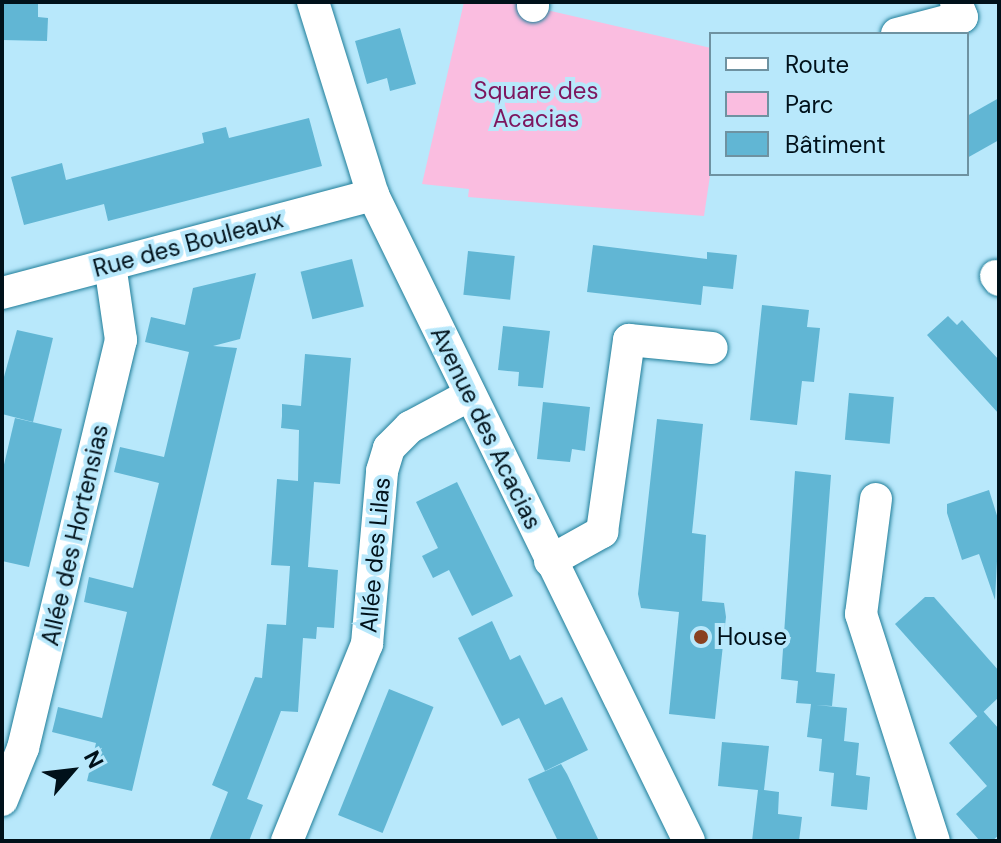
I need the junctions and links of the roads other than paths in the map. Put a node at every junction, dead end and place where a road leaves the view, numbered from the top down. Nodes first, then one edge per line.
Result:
1 (313, 2) edge
2 (956, 2) edge
3 (905, 32) edge
4 (373, 195) junction
5 (110, 265) junction
6 (2, 293) edge
7 (712, 348) dead end
8 (470, 395) junction
9 (876, 499) dead end
10 (550, 561) junction
11 (2, 800) edge
12 (287, 841) edge
13 (689, 841) edge
14 (934, 841) edge

1 - 4 street, Avenue des Acacias
2 - 3 street
4 - 5 street, Rue des Bouleaux
4 - 8 street, Avenue des Acacias
5 - 6 street, Rue des Bouleaux
5 - 11 street, Allée des Hortensias
7 - 10 street
8 - 10 street, Avenue des Acacias
8 - 12 street, Allée des Lilas
9 - 14 street
10 - 13 street, Avenue des Acacias

